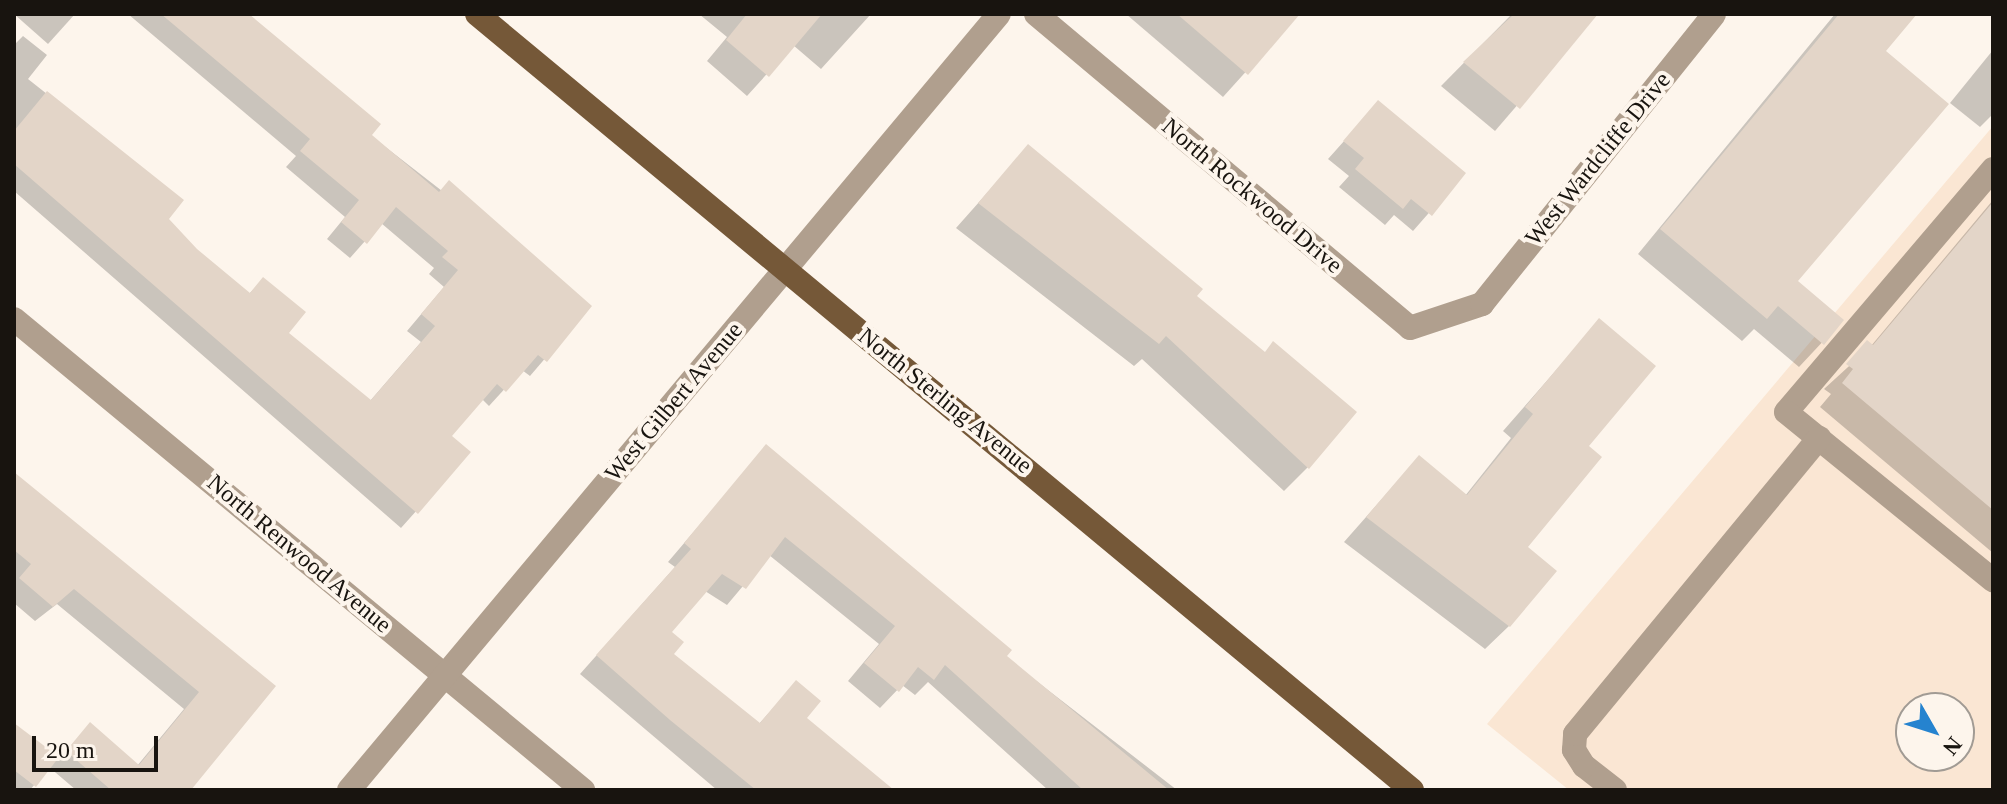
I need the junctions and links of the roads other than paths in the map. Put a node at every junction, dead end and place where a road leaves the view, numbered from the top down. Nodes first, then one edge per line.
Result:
1 (477, 14) edge
2 (999, 14) edge
3 (1036, 14) edge
4 (1714, 14) edge
5 (1993, 169) edge
6 (784, 271) junction
7 (1482, 304) joint
8 (14, 319) edge
9 (1819, 438) junction
10 (1993, 580) edge
11 (445, 674) junction
12 (349, 790) edge
13 (583, 790) edge
14 (1412, 790) edge
15 (1615, 790) edge

1 - 6 main road, North Sterling Avenue
2 - 6 street, West Gilbert Avenue
3 - 7 street, North Rockwood Drive
4 - 7 street, West Wardcliffe Drive
5 - 9 street
6 - 11 street, West Gilbert Avenue
6 - 14 main road, North Sterling Avenue
8 - 11 street, North Renwood Avenue
9 - 10 street
9 - 15 street
11 - 12 street, West Gilbert Avenue
11 - 13 street, North Renwood Avenue

